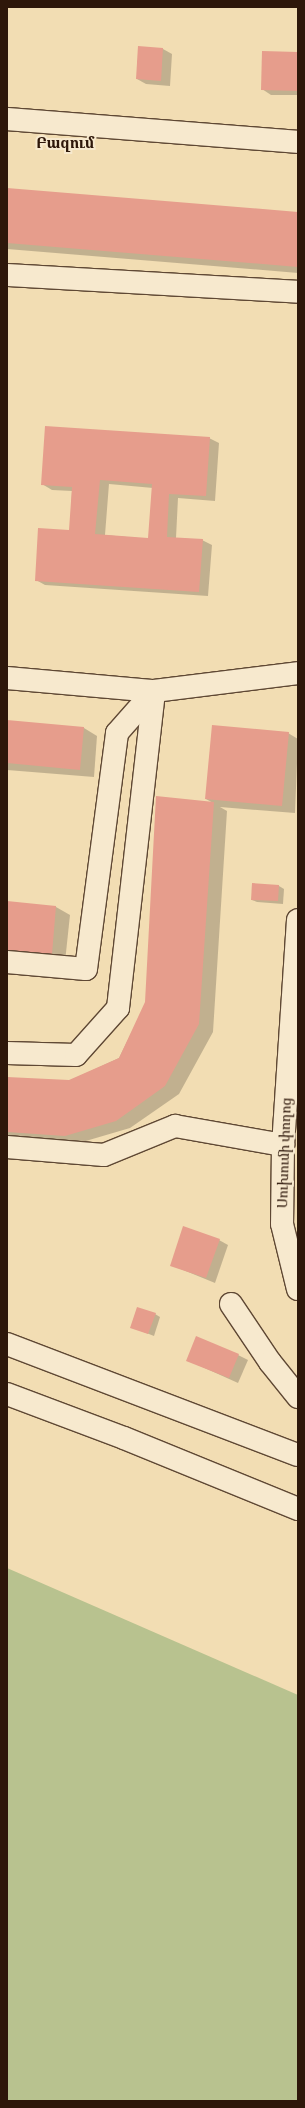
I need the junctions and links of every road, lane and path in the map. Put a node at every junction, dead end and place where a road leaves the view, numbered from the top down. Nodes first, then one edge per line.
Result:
1 (7, 119) edge
2 (298, 142) edge
3 (7, 275) edge
4 (298, 292) edge
5 (298, 673) edge
6 (7, 678) edge
7 (154, 691) junction
8 (298, 920) edge
9 (7, 962) edge
10 (294, 1016) edge
11 (7, 1053) edge
12 (283, 1145) junction
13 (7, 1147) edge
14 (291, 1188) edge
15 (298, 1290) edge
16 (230, 1304) dead end
17 (7, 1344) edge
18 (7, 1394) edge
19 (298, 1397) edge
20 (298, 1455) edge
21 (298, 1509) edge

1 - 2 street
3 - 4 street
5 - 7 street
6 - 7 street
7 - 9 street
7 - 11 street
8 - 10 street, Սուխումի փողոց
10 - 12 street, Սուխումի փողոց
12 - 13 street
12 - 14 street, Սուխումի փողոց
14 - 15 street, Սուխումի փողոց
16 - 19 street
17 - 20 street
18 - 21 street

